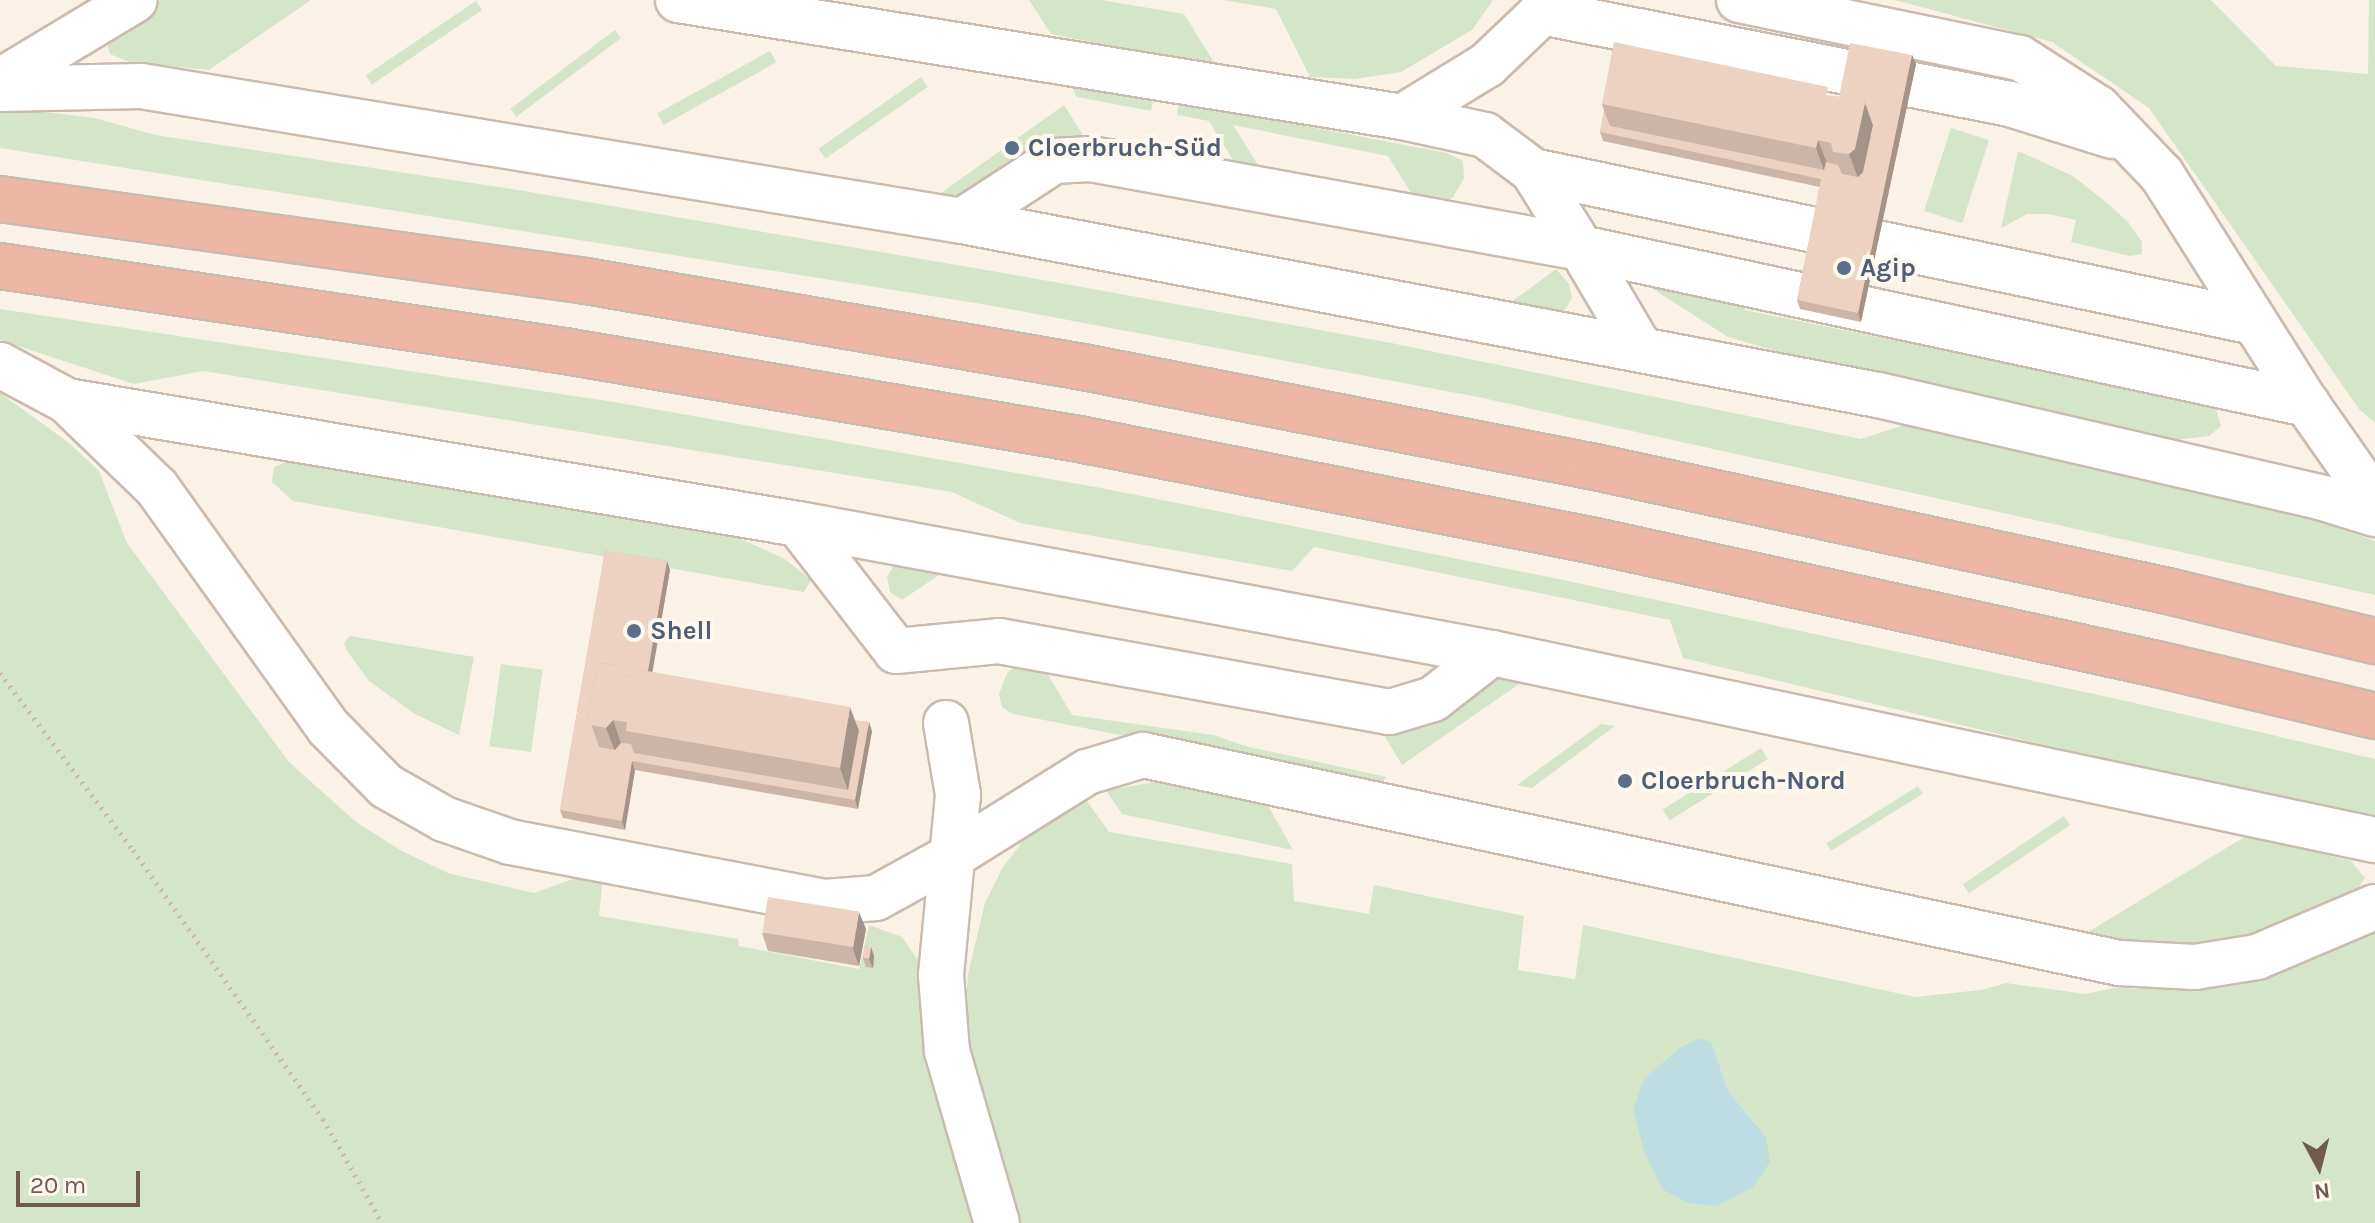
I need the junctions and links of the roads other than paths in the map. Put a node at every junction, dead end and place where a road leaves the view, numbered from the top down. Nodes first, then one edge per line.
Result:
1 (135, 0) edge
2 (678, 0) edge
3 (1739, 0) edge
4 (1548, 6) edge
5 (0, 81) edge
6 (0, 89) edge
7 (1402, 117) junction
8 (2130, 141) junction
9 (1533, 171) junction
10 (0, 199) edge
11 (962, 221) junction
12 (1581, 248) junction
13 (0, 266) edge
14 (2254, 322) junction
15 (1640, 348) junction
16 (0, 365) edge
17 (67, 401) junction
18 (2307, 404) junction
19 (2375, 494) edge
20 (2375, 514) edge
21 (798, 524) junction
22 (2375, 641) edge
23 (1492, 653) junction
24 (2375, 716) edge
25 (946, 723) dead end
26 (2375, 840) edge
27 (954, 855) junction
28 (2375, 907) edge
29 (997, 1223) edge

1 - 5 lane
2 - 7 lane
3 - 8 lane
4 - 7 lane
4 - 8 lane
6 - 11 lane
7 - 9 lane
8 - 14 lane
9 - 12 lane
9 - 14 lane
10 - 22 highway
11 - 12 lane
11 - 15 lane
12 - 15 lane
12 - 18 lane
13 - 24 highway
14 - 18 lane
15 - 20 lane
16 - 17 lane
17 - 21 lane
17 - 27 lane
18 - 19 lane
21 - 23 lane
21 - 23 lane
23 - 26 lane
25 - 27 lane
27 - 28 lane
27 - 29 lane

